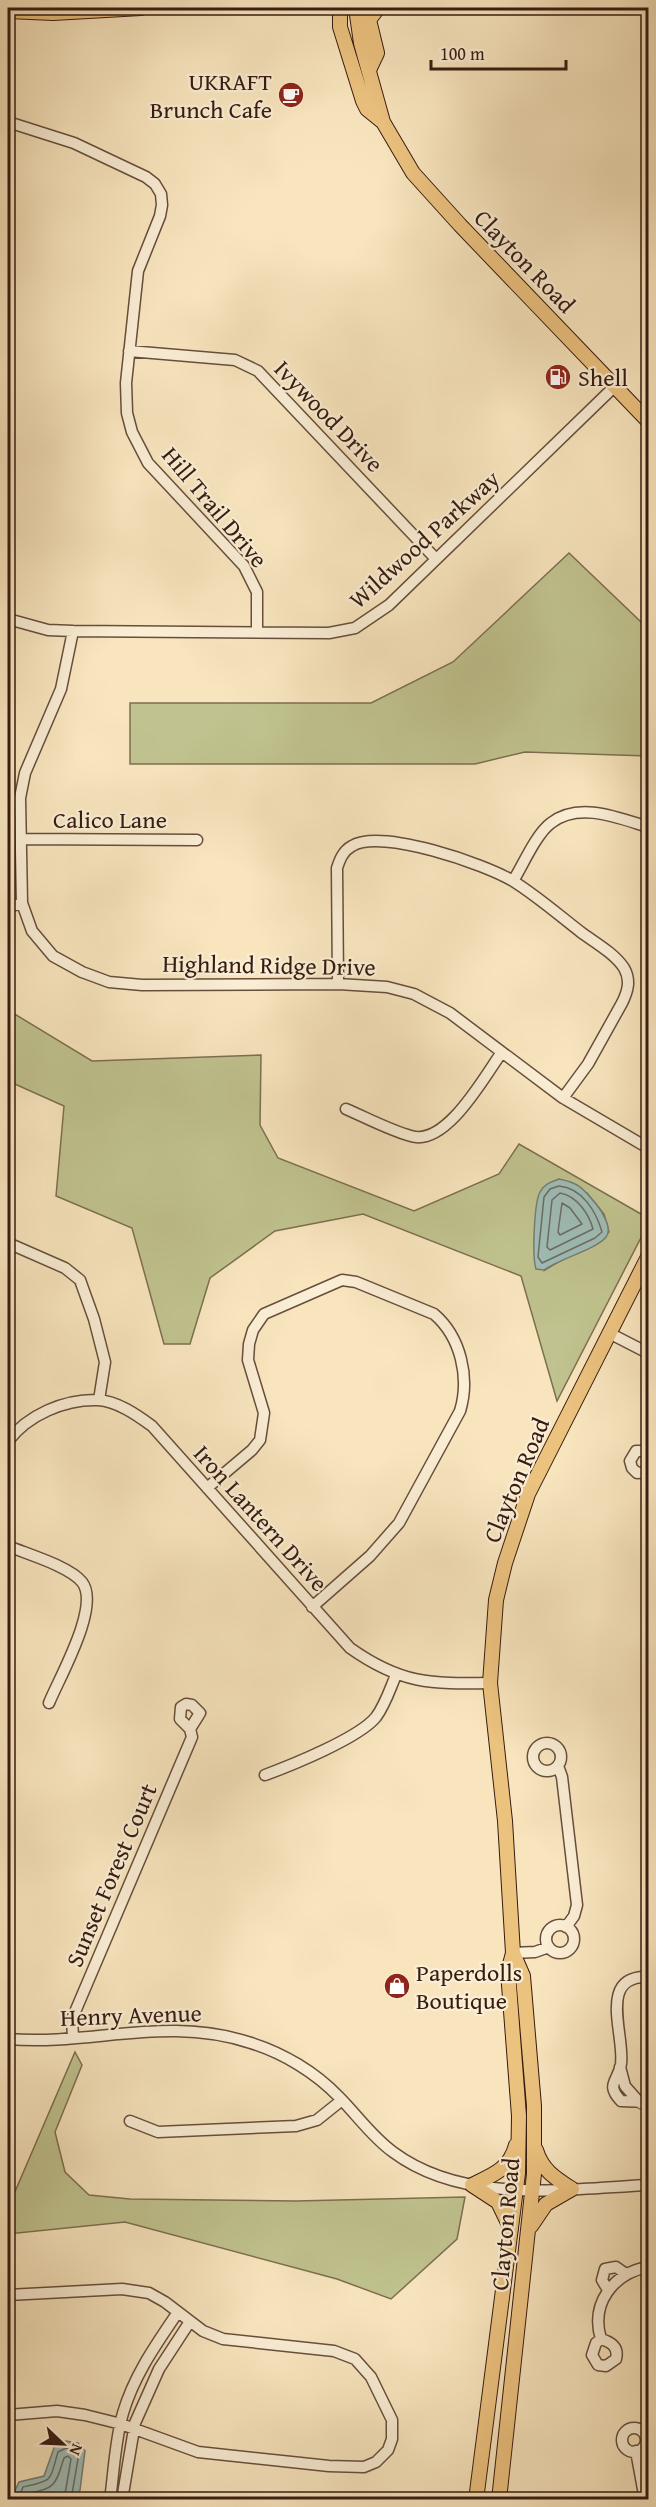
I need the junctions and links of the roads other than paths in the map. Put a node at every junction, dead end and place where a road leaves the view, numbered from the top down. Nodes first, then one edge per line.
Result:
1 (141, 8) edge
2 (340, 8) edge
3 (356, 8) edge
4 (378, 8) edge
5 (79, 9) edge
6 (105, 9) edge
7 (8, 11) edge
8 (369, 70) junction
9 (8, 122) edge
10 (382, 122) junction
11 (129, 351) junction
12 (615, 386) junction
13 (648, 421) edge
14 (436, 559) junction
15 (8, 619) edge
16 (257, 631) junction
17 (73, 632) junction
18 (648, 827) edge
19 (22, 839) junction
20 (197, 840) dead end
21 (513, 881) junction
22 (22, 903) junction
23 (8, 907) edge
24 (338, 984) junction
25 (502, 1052) junction
26 (564, 1098) junction
27 (346, 1109) dead end
28 (648, 1148) edge
29 (8, 1243) edge
30 (648, 1257) edge
31 (609, 1333) junction
32 (648, 1353) edge
33 (99, 1400) junction
34 (8, 1441) edge
35 (648, 1451) edge
36 (648, 1472) edge
37 (207, 1488) junction
38 (8, 1546) edge
39 (312, 1607) junction
40 (396, 1675) junction
41 (490, 1683) junction
42 (49, 1703) dead end
43 (190, 1729) dead end
44 (558, 1766) dead end
45 (265, 1775) dead end
46 (566, 1927) junction
47 (549, 1947) junction
48 (513, 1953) junction
49 (648, 1977) edge
50 (73, 2037) junction
51 (8, 2039) edge
52 (342, 2100) junction
53 (644, 2102) edge
54 (130, 2121) dead end
55 (519, 2138) junction
56 (535, 2145) junction
57 (472, 2185) junction
58 (648, 2185) edge
59 (572, 2189) junction
60 (517, 2191) junction
61 (532, 2191) junction
62 (511, 2229) junction
63 (528, 2230) junction
64 (648, 2267) edge
65 (626, 2274) junction
66 (608, 2290) junction
67 (8, 2295) edge
68 (178, 2312) junction
69 (189, 2323) junction
70 (601, 2339) dead end
71 (8, 2415) edge
72 (121, 2424) junction
73 (134, 2429) junction
74 (636, 2451) dead end
75 (110, 2499) edge
76 (122, 2499) edge
77 (476, 2499) edge
78 (499, 2499) edge
79 (645, 2499) edge

1 - 6 main road
2 - 10 main road, Clayton Road
3 - 8 main road, Clayton Road
4 - 8 main road
5 - 6 main road
5 - 7 main road
8 - 10 main road, Clayton Road
9 - 11 street, Hill Trail Drive
10 - 12 main road, Clayton Road
11 - 14 street, Ivywood Drive
11 - 16 street, Hill Trail Drive
12 - 13 main road, Clayton Road
12 - 14 street, Wildwood Parkway
14 - 16 street, Wildwood Parkway
15 - 17 street, Wildwood Parkway
16 - 17 street, Wildwood Parkway
17 - 19 street, Highland Ridge Drive
18 - 21 street
19 - 20 street, Calico Lane
19 - 22 street, Highland Ridge Drive
21 - 24 street
21 - 26 street
22 - 23 street
22 - 24 street, Highland Ridge Drive
24 - 25 street, Highland Ridge Drive
25 - 26 street, Highland Ridge Drive
25 - 27 street
26 - 28 street, Highland Ridge Drive
29 - 33 street
30 - 31 main road, Clayton Road
31 - 32 street
31 - 41 main road, Clayton Road
33 - 34 street, Iron Lantern Drive
33 - 37 street, Iron Lantern Drive
35 - 36 street
37 - 39 street, Iron Lantern Drive
37 - 39 street
38 - 42 street
39 - 40 street, Iron Lantern Drive
40 - 41 street, Iron Lantern Drive
40 - 45 street
41 - 48 main road, Clayton Road
43 - 50 street, Sunset Forest Court
44 - 46 street
46 - 47 street
46 - 47 street
47 - 48 street
48 - 55 main road, Clayton Road
48 - 56 main road, Clayton Road
49 - 53 street
50 - 51 street, Henry Avenue
50 - 52 street, Henry Avenue
52 - 54 street
52 - 57 street, Henry Avenue
55 - 57 main road
55 - 60 main road, Clayton Road
56 - 59 main road
56 - 61 main road, Clayton Road
57 - 60 street, Henry Avenue
57 - 62 main road
58 - 59 street, Henry Avenue
59 - 61 street, Henry Avenue
59 - 63 main road
60 - 61 street, Henry Avenue
60 - 62 main road, Clayton Road
61 - 63 main road, Clayton Road
62 - 77 main road, Clayton Road
63 - 78 main road, Clayton Road
64 - 65 street
65 - 66 street
65 - 66 street
66 - 70 street
67 - 68 street
68 - 69 street
68 - 72 street
69 - 73 street
69 - 73 street
71 - 72 street
72 - 73 street
72 - 75 street
73 - 76 street
74 - 79 street

